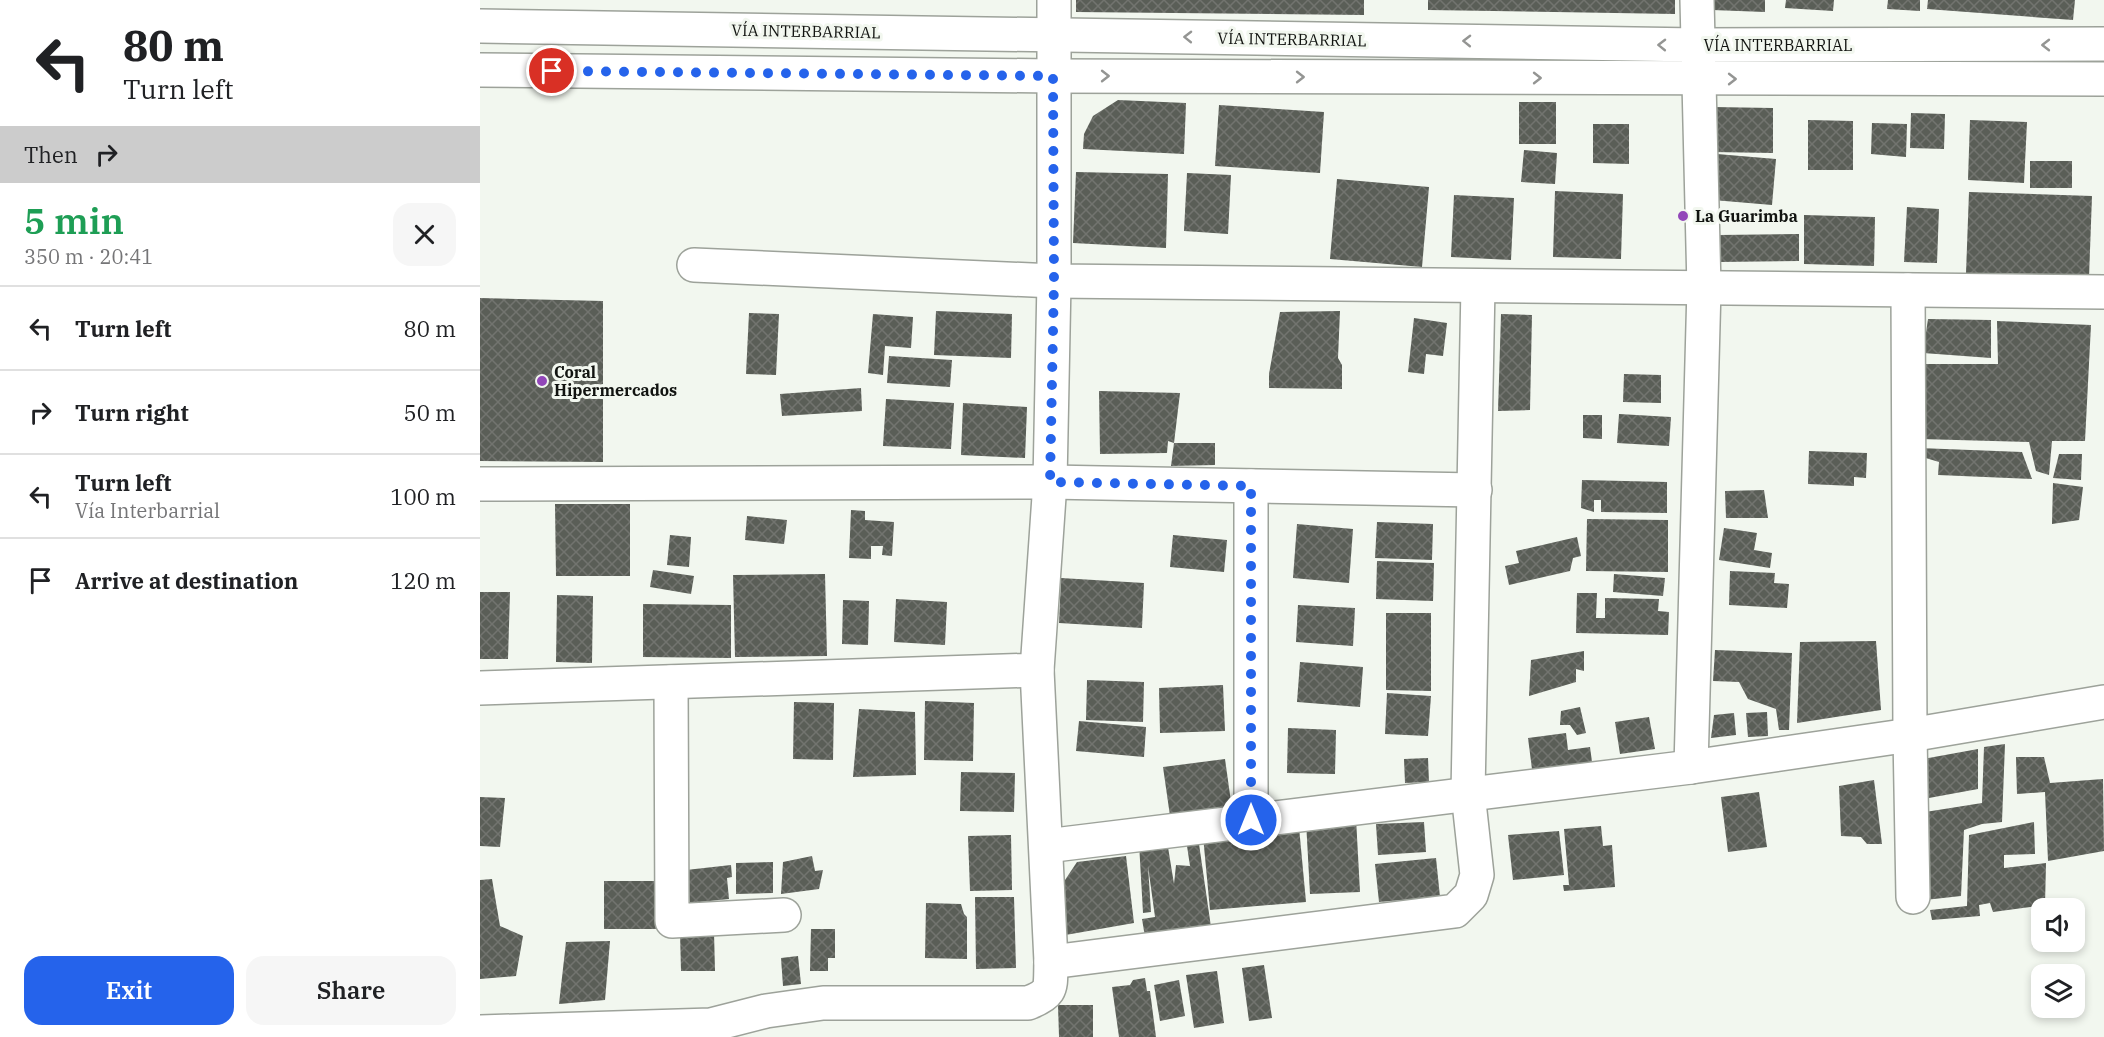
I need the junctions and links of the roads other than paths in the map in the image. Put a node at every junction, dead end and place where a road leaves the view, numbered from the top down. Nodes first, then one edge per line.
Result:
1 (1054, 0) edge
2 (1697, 0) edge
3 (480, 26) edge
4 (1053, 36) junction
5 (1398, 40) junction
6 (1697, 45) junction
7 (2104, 45) edge
8 (480, 70) edge
9 (1053, 76) junction
10 (1396, 77) junction
11 (1698, 79) junction
12 (2104, 79) edge
13 (694, 265) dead end
14 (1054, 281) junction
15 (1478, 286) junction
16 (1704, 288) junction
17 (1908, 290) junction
18 (2104, 292) edge
19 (1050, 482) junction
20 (480, 484) edge
21 (1251, 486) junction
22 (1475, 490) junction
23 (1037, 670) junction
24 (671, 682) junction
25 (480, 688) edge
26 (2104, 702) edge
27 (1910, 735) junction
28 (1691, 767) junction
29 (1468, 793) junction
30 (1251, 820) junction
31 (1046, 846) junction
32 (1913, 897) dead end
33 (784, 915) dead end
34 (1051, 962) junction
35 (480, 1032) edge

1 - 4 street
2 - 6 street
3 - 4 street, VÍA INTERBARRIAL
5 -> 4 street, VÍA INTERBARRIAL
4 - 9 street
6 -> 5 street, VÍA INTERBARRIAL
5 - 10 street
7 -> 6 street, VÍA INTERBARRIAL
6 - 11 street
8 - 9 street, VÍA INTERBARRIAL
9 -> 10 street, VÍA INTERBARRIAL
9 - 14 street
10 -> 11 street, VÍA INTERBARRIAL
11 -> 12 street, VÍA INTERBARRIAL
11 - 16 street
13 - 14 street
14 - 15 street
14 - 19 street
15 - 16 street
15 - 22 street
16 - 17 street
16 - 28 street
17 - 18 street
17 - 27 street
19 - 20 street
19 - 21 street
19 - 23 street
21 - 22 street
21 - 30 street
22 - 29 street
23 - 24 street
23 - 31 street
24 - 25 street
24 - 33 street
26 - 27 street
27 - 28 street
27 - 32 street
28 - 29 street
29 - 30 street
29 - 34 street
30 - 31 street
31 - 34 street
34 - 35 street

